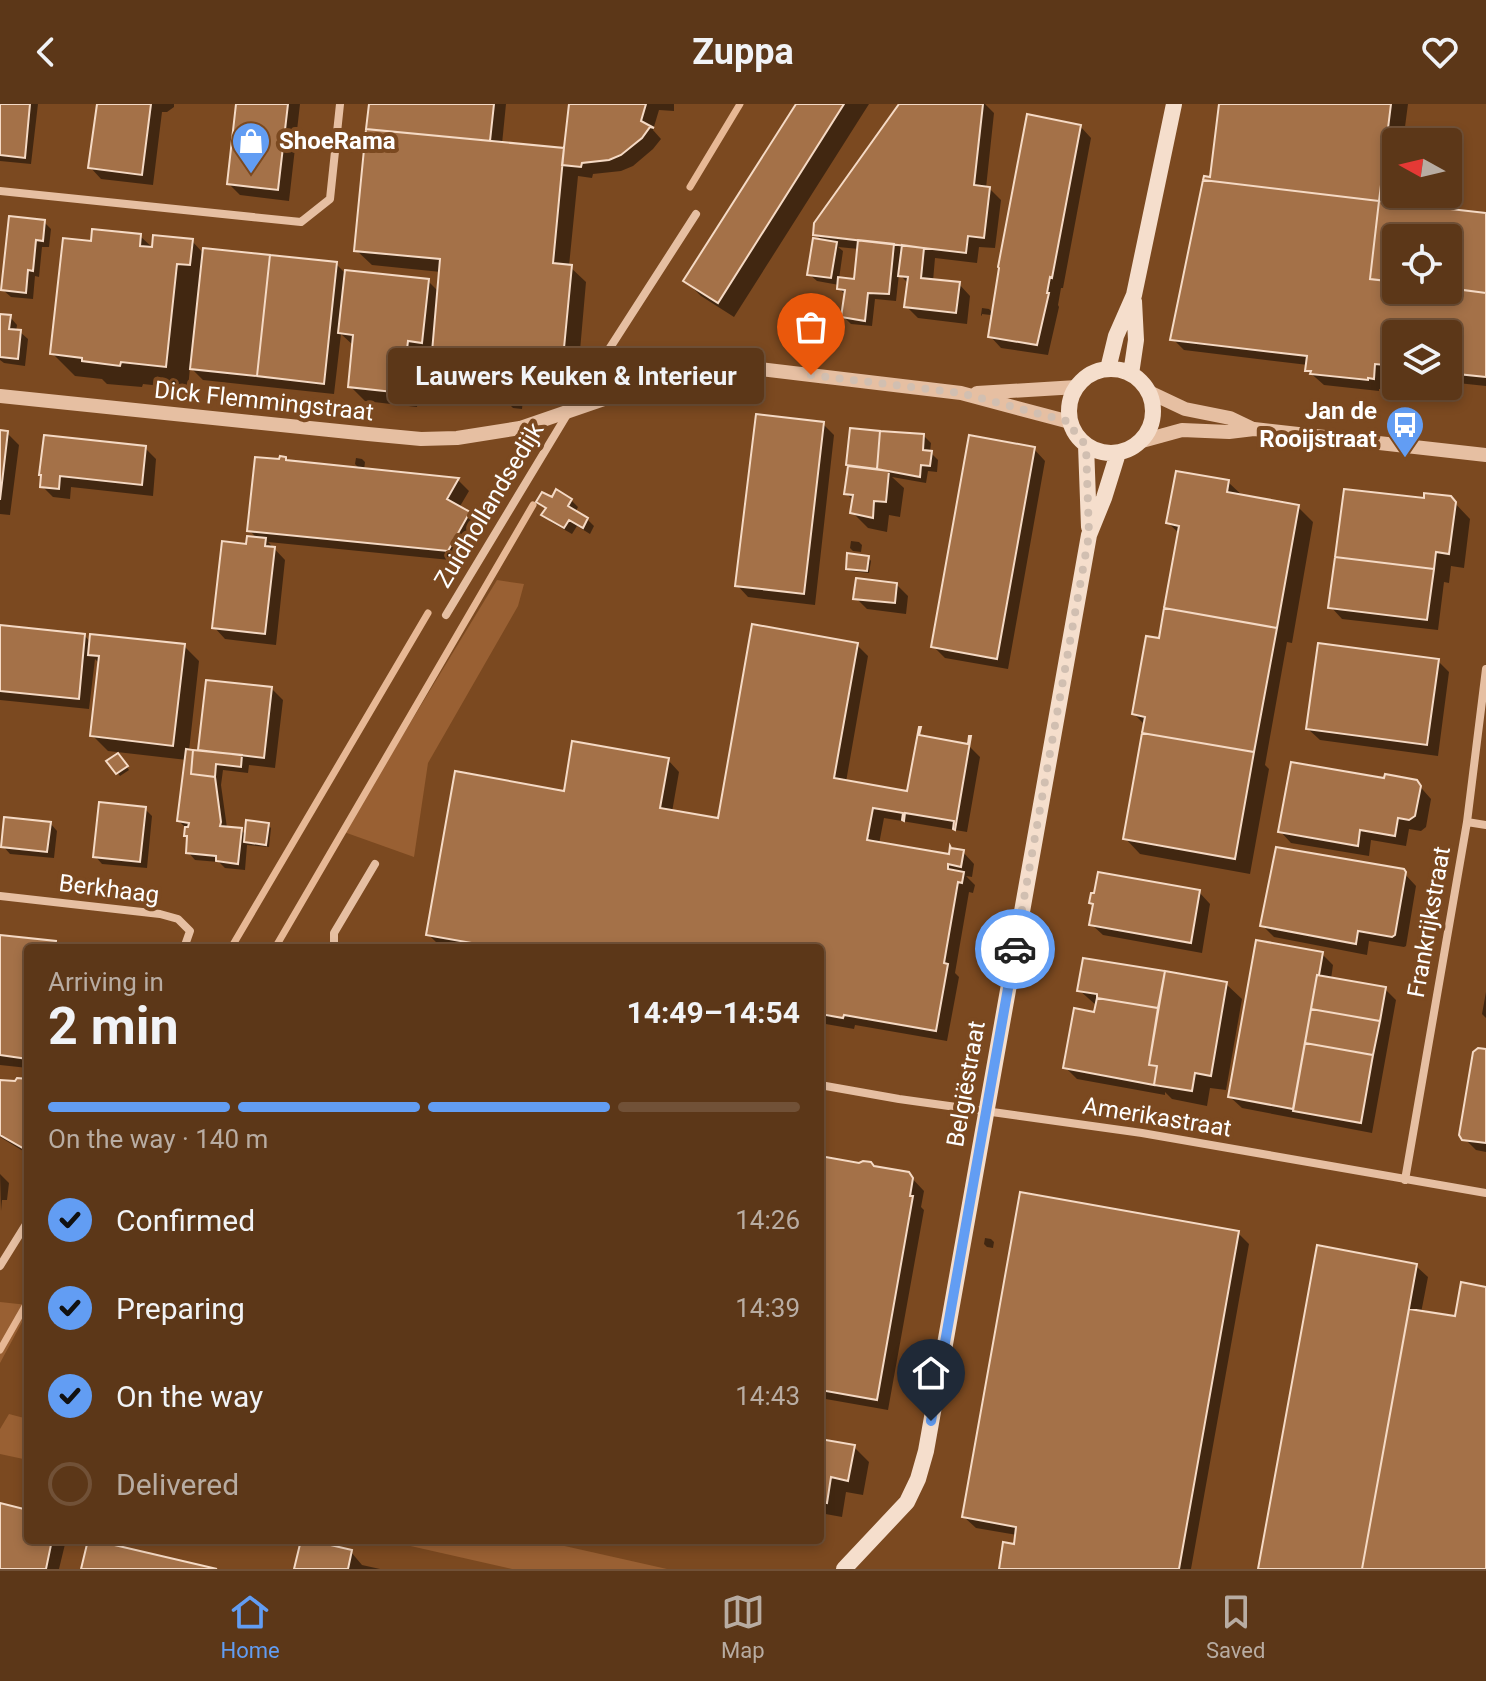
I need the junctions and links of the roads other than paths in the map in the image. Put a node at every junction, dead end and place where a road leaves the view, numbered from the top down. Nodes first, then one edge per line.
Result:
1 (340, 104) edge
2 (1174, 104) edge
3 (0, 191) edge
4 (696, 214) dead end
5 (1134, 295) junction
6 (1108, 369) junction
7 (1131, 374) junction
8 (1077, 387) junction
9 (1149, 392) junction
10 (961, 393) junction
11 (0, 396) edge
12 (568, 413) junction
13 (1070, 422) junction
14 (1254, 429) junction
15 (1142, 441) junction
16 (1086, 445) junction
17 (1118, 453) junction
18 (1486, 455) edge
19 (1089, 535) junction
20 (446, 615) dead end
21 (1486, 669) edge
22 (1467, 822) junction
23 (1486, 825) edge
24 (375, 864) dead end
25 (0, 896) edge
26 (185, 944) edge
27 (334, 944) edge
28 (824, 1086) edge
29 (985, 1111) junction
30 (1405, 1180) junction
31 (1486, 1193) edge
32 (24, 1227) edge
33 (0, 1266) edge
34 (844, 1569) edge

1 - 3 street
2 - 5 main road
4 - 12 street, Zuidhollandsedijk
5 - 6 main road
5 - 7 main road
6 - 7 main road
6 - 8 main road
7 - 9 main road
8 - 10 street
8 - 13 main road
9 - 14 street
9 - 15 main road
10 - 12 street
10 - 13 street
11 - 12 street, Dick Flemmingstraat
12 - 20 street, Zuidhollandsedijk
13 - 16 main road
14 - 15 street
14 - 18 street
15 - 17 main road
16 - 17 main road
16 - 19 main road, Belgiëstraat
17 - 19 main road, Belgiëstraat
19 - 29 main road, Belgiëstraat
21 - 22 street, Frankrijkstraat
22 - 23 street
22 - 30 street, Frankrijkstraat
24 - 27 street
25 - 26 street, Berkhaag
28 - 29 street, Amerikastraat
29 - 30 street, Amerikastraat
29 - 34 main road, Belgiëstraat
30 - 31 street, Amerikastraat
32 - 33 street

